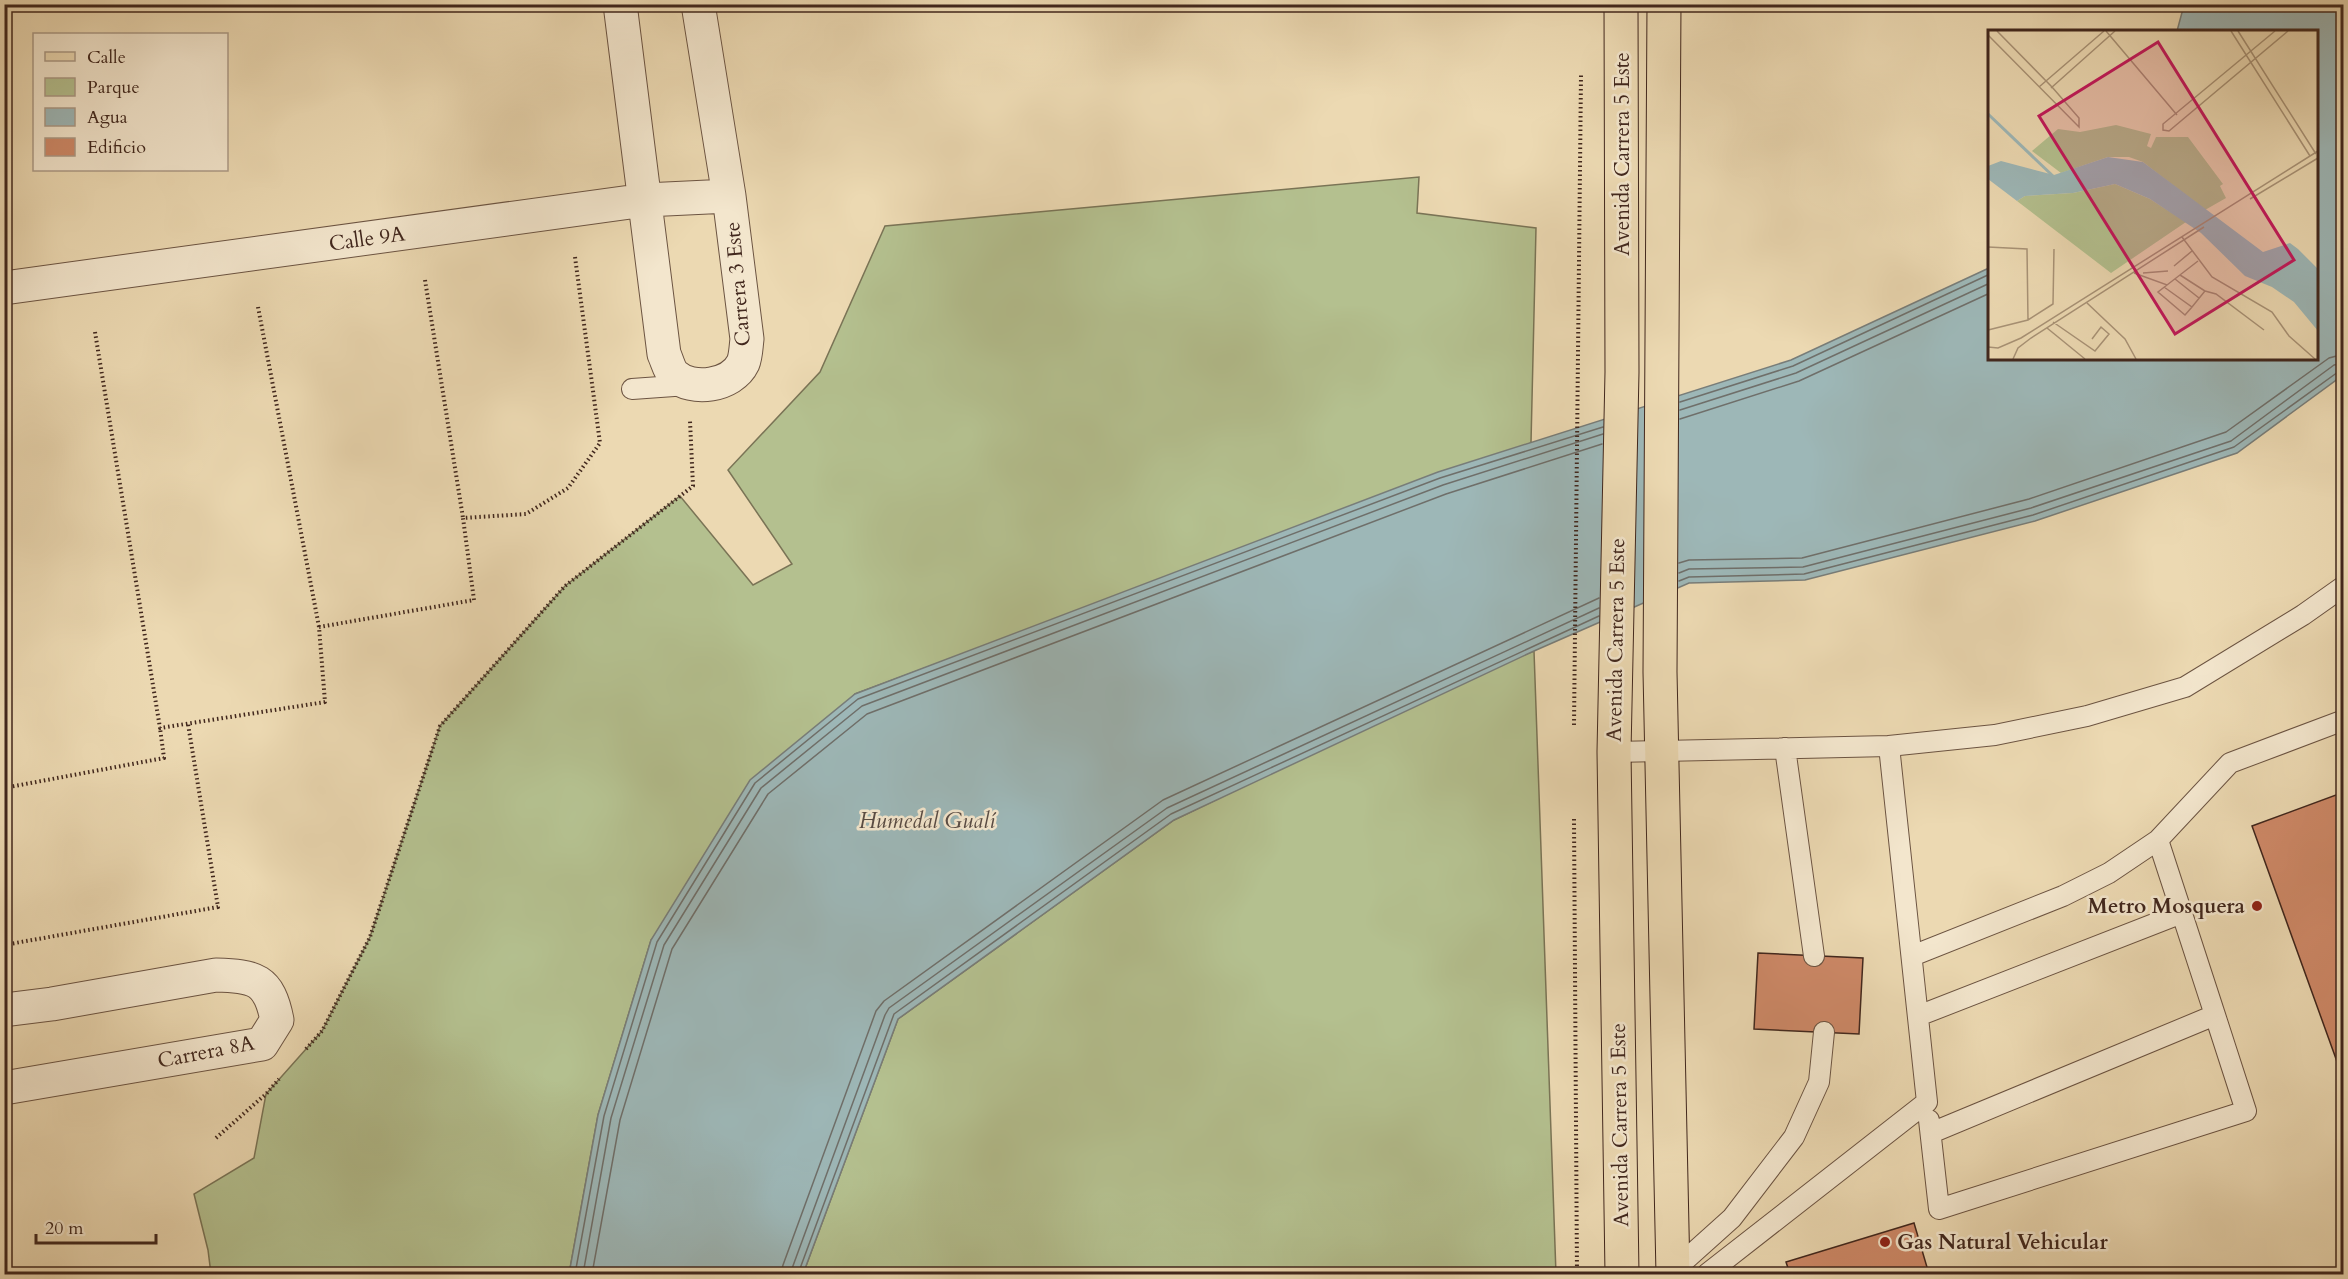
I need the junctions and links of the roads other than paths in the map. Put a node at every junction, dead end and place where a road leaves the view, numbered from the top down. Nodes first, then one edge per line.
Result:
1 (620, 4) edge
2 (698, 4) edge
3 (1622, 4) edge
4 (1664, 4) edge
5 (729, 196) junction
6 (645, 201) junction
7 (4, 288) edge
8 (688, 385) junction
9 (632, 389) dead end
10 (2343, 586) edge
11 (2343, 720) edge
12 (1889, 746) junction
13 (1785, 748) junction
14 (1662, 751) junction
15 (1614, 752) junction
16 (2158, 840) junction
17 (2182, 913) junction
18 (1814, 956) dead end
19 (1912, 956) junction
20 (4, 1010) edge
21 (2215, 1015) junction
22 (1918, 1016) junction
23 (1824, 1032) dead end
24 (4, 1088) edge
25 (1927, 1102) junction
26 (1931, 1133) junction
27 (1672, 1273) edge
28 (1622, 1275) edge
29 (1707, 1275) edge

1 - 6 street
2 - 5 street, Carrera 3 Este
3 - 15 main road, Avenida Carrera 5 Este
4 - 14 main road, Avenida Carrera 5 Este
5 - 6 street, Calle 9A
5 - 8 street, Carrera 3 Este
6 - 7 street, Calle 9A
6 - 8 street
8 - 9 lane
10 - 12 lane
11 - 16 lane
12 - 13 lane
12 - 19 lane
13 - 14 lane
13 - 18 lane
14 - 15 lane
14 - 27 main road, Avenida Carrera 5 Este
15 - 28 main road, Avenida Carrera 5 Este
16 - 17 lane
16 - 19 lane
17 - 21 lane
17 - 22 lane
19 - 22 lane
20 - 24 street, Carrera 8A
21 - 26 lane
21 - 26 lane
22 - 25 lane
23 - 27 lane
25 - 26 lane
25 - 29 lane

